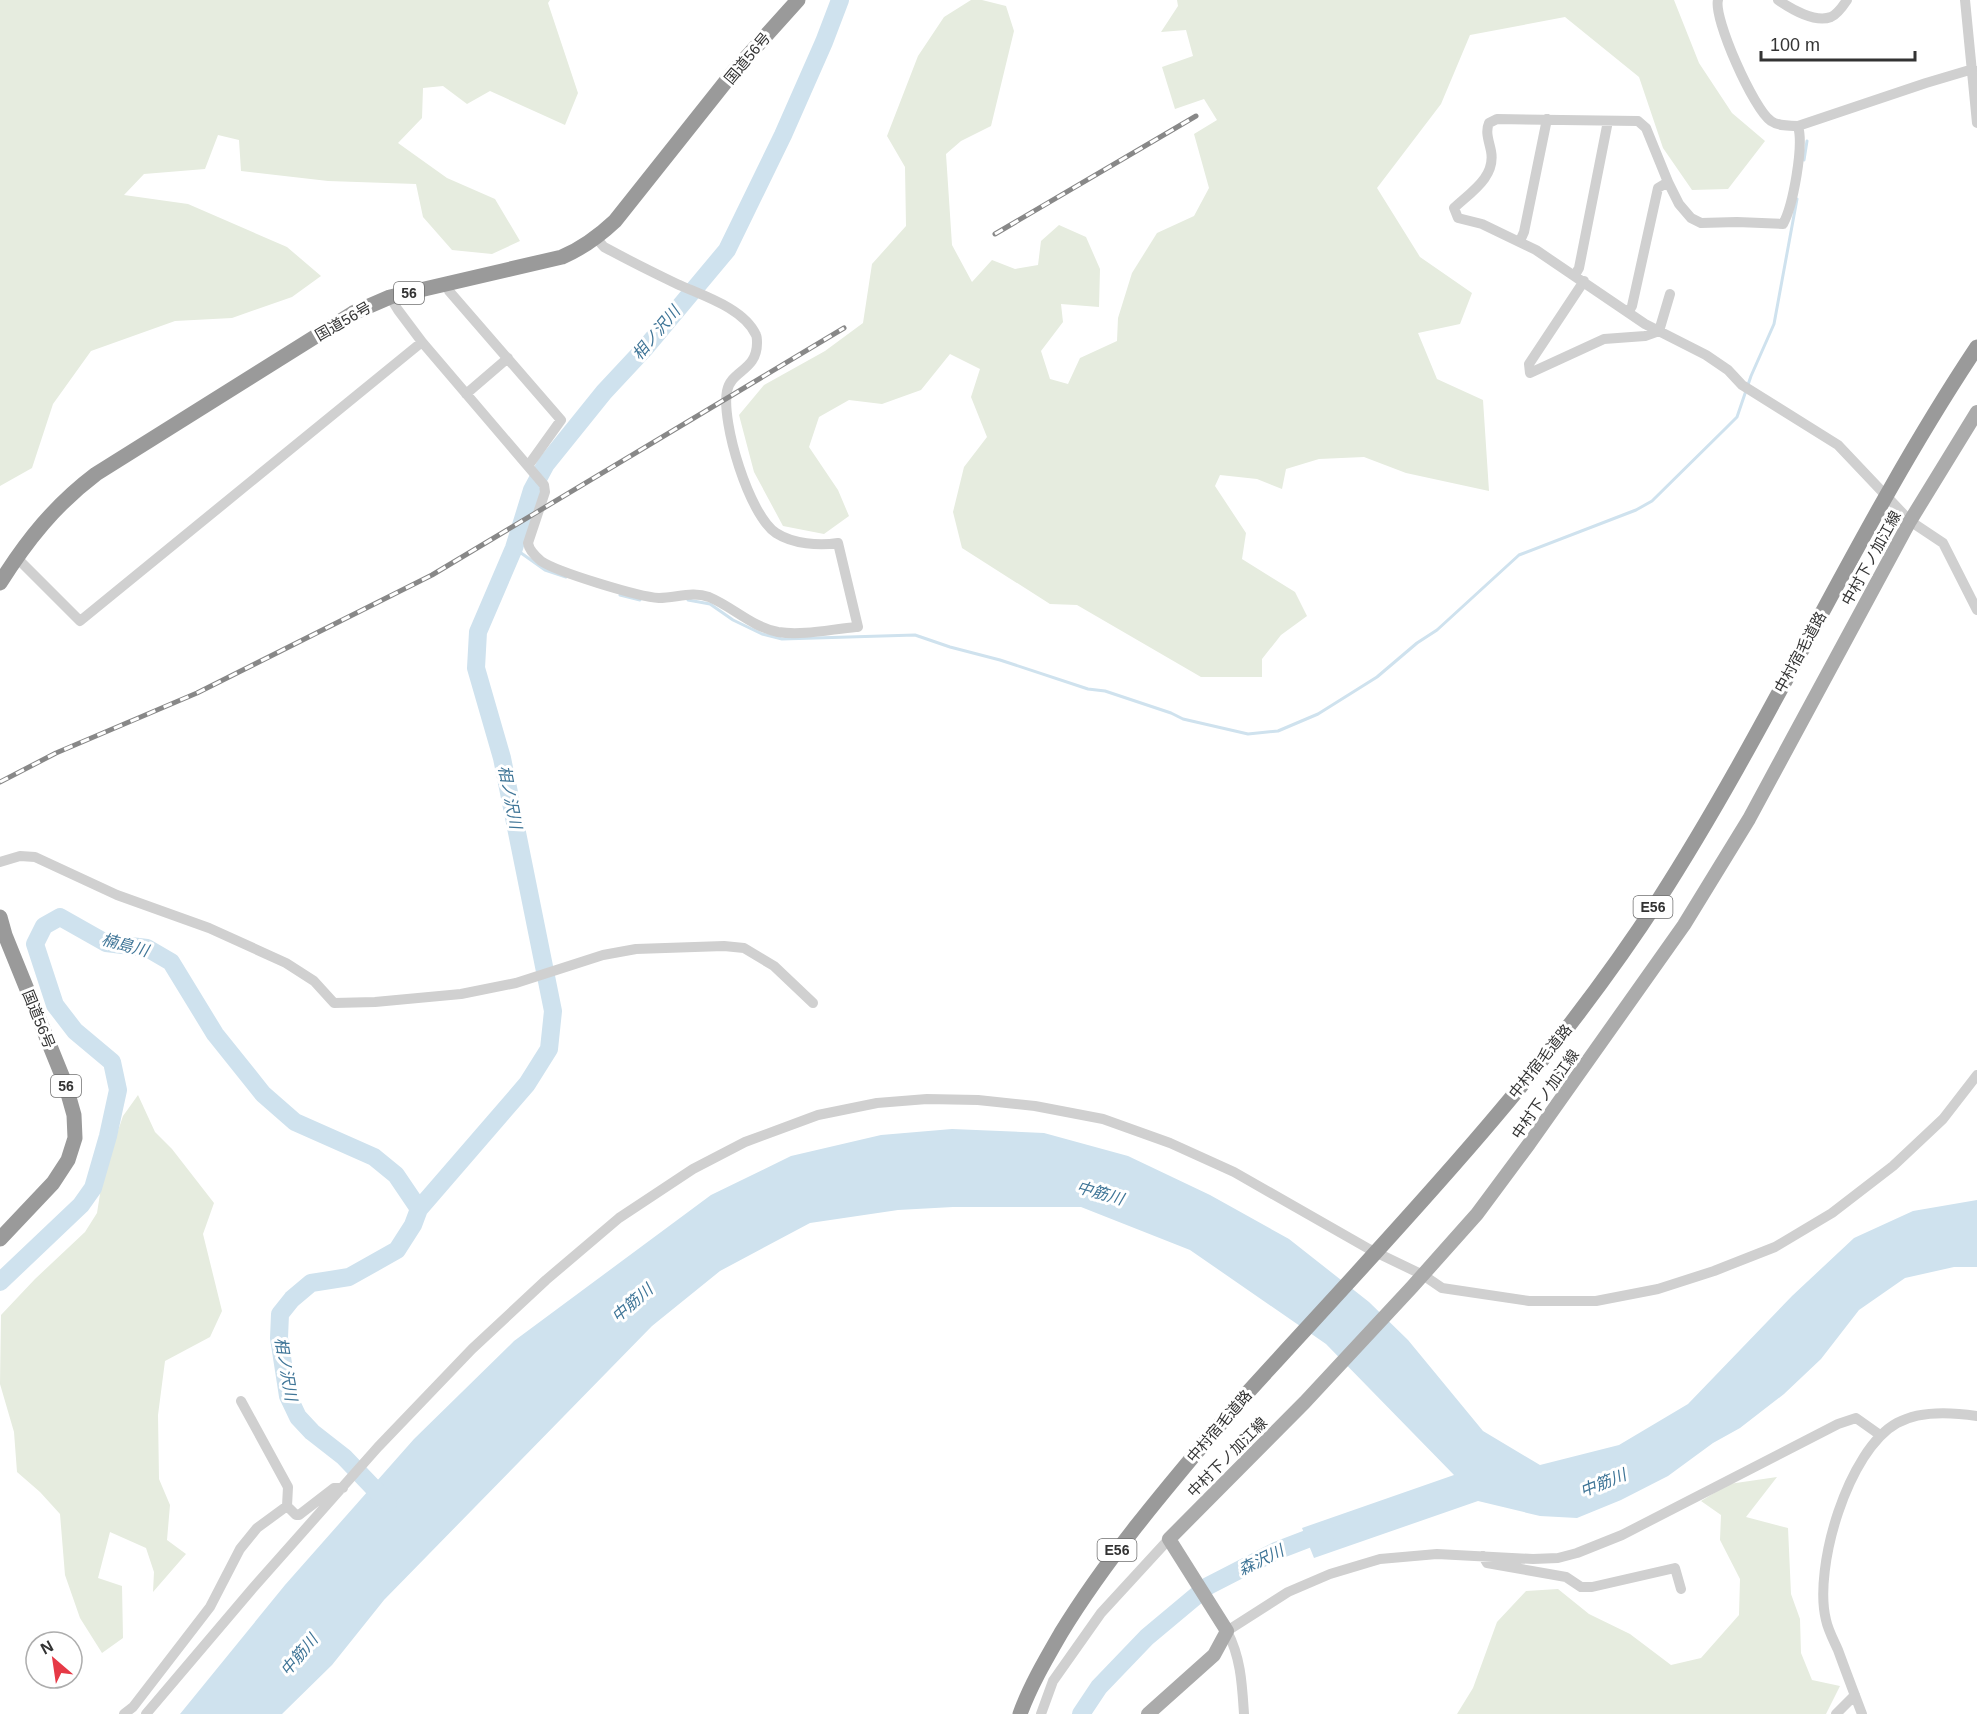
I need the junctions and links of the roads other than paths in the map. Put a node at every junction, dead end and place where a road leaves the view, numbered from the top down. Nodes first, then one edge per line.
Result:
1 (798, 0) edge
2 (1718, 0) edge
3 (1778, 0) edge
4 (1847, 0) edge
5 (1965, 0) edge
6 (1973, 69) junction
7 (1547, 119) junction
8 (1608, 121) junction
9 (1977, 123) edge
10 (1798, 126) junction
11 (1668, 182) junction
12 (597, 239) junction
13 (1520, 241) junction
14 (1580, 278) junction
15 (448, 284) junction
16 (1670, 294) dead end
17 (390, 297) junction
18 (1629, 311) junction
19 (1659, 331) junction
20 (422, 342) junction
21 (1977, 347) edge
22 (508, 358) junction
23 (466, 394) junction
24 (1977, 412) edge
25 (530, 469) junction
26 (1910, 521) junction
27 (16, 557) junction
28 (0, 583) edge
29 (1977, 610) edge
30 (0, 862) edge
31 (0, 917) edge
32 (813, 1003) dead end
33 (1977, 1076) edge
34 (0, 1239) edge
35 (1423, 1275) junction
36 (241, 1401) dead end
37 (1977, 1416) edge
38 (1880, 1435) junction
39 (343, 1488) junction
40 (287, 1506) junction
41 (1169, 1539) junction
42 (1483, 1556) junction
43 (1681, 1590) dead end
44 (1227, 1631) junction
45 (1855, 1695) junction
46 (124, 1714) edge
47 (146, 1714) edge
48 (1020, 1714) edge
49 (1041, 1714) edge
50 (1148, 1714) edge
51 (1244, 1714) edge
52 (1836, 1714) edge
53 (1862, 1714) edge

1 - 12 highway, 国道56号 / 56
2 - 10 street
3 - 4 street
5 - 6 street
6 - 9 street
6 - 10 street
7 - 8 street
7 - 13 street
7 - 13 street
8 - 11 street
8 - 14 street
10 - 11 street
11 - 18 street
12 - 15 highway, 国道56号 / 56
12 - 25 street
13 - 14 street
14 - 18 street
14 - 19 street
15 - 17 highway, 国道56号 / 56
15 - 22 street
16 - 19 street
17 - 20 street
17 - 27 highway, 国道56号 / 56
18 - 19 street
19 - 26 street
20 - 23 street
20 - 27 street
21 - 48 highway, 中村宿毛道路 / E56, bridge
22 - 23 street
22 - 25 street
23 - 25 street
24 - 26 main road, 中村下ノ加江線
26 - 29 street
26 - 35 main road, 中村下ノ加江線
27 - 28 highway, 国道56号 / 56
30 - 32 street
31 - 34 highway, 国道56号 / 56
33 - 35 street
35 - 39 street
35 - 41 main road, 中村下ノ加江線
36 - 40 street
37 - 38 street
38 - 42 street
38 - 45 street
39 - 40 street
39 - 47 street
40 - 46 street
41 - 44 main road
41 - 49 street
42 - 43 street
42 - 44 street
44 - 50 main road
44 - 51 street
45 - 52 street
45 - 53 street

